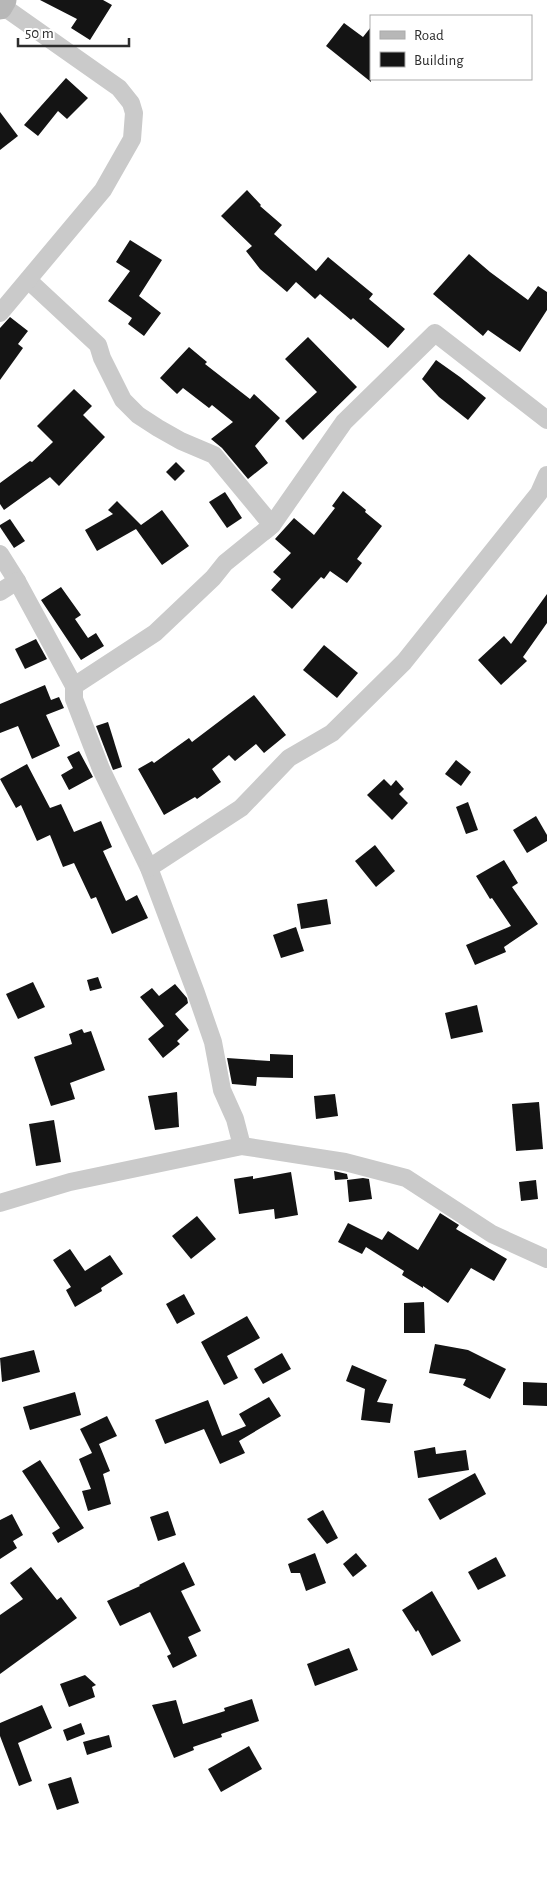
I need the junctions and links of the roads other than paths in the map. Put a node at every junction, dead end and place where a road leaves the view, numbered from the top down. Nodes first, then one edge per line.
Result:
1 (2, 4) edge
2 (28, 280) junction
3 (0, 313) edge
4 (547, 420) edge
5 (547, 475) edge
6 (272, 524) junction
7 (0, 554) edge
8 (17, 581) junction
9 (0, 592) edge
10 (74, 686) junction
11 (149, 868) junction
12 (242, 1146) junction
13 (0, 1203) edge
14 (547, 1259) edge

1 - 2 street
2 - 3 street
2 - 6 street
4 - 6 street
5 - 11 street
6 - 10 street
7 - 8 street
8 - 9 street
8 - 10 street
10 - 11 street
11 - 12 street
12 - 13 street
12 - 14 street

